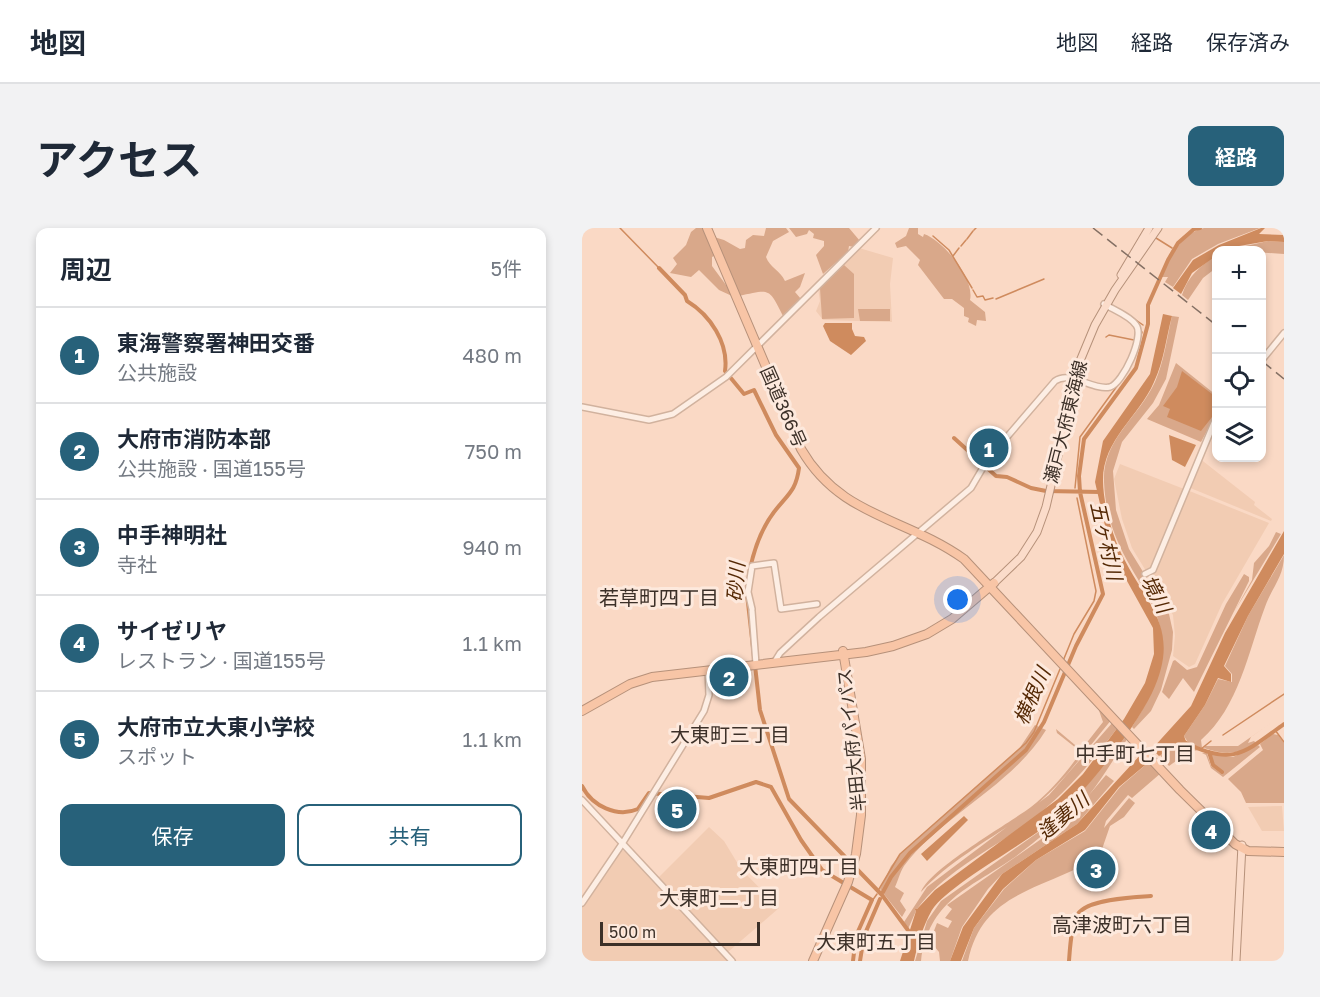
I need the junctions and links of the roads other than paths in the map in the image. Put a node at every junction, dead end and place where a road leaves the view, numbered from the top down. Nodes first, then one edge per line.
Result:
1 (707, 228) edge
2 (876, 228) edge
3 (1149, 228) edge
4 (1157, 228) edge
5 (1136, 251) junction
6 (1105, 305) junction
7 (1284, 333) edge
8 (757, 345) junction
9 (1266, 355) edge
10 (1072, 380) junction
11 (582, 407) edge
12 (1212, 428) edge
13 (918, 533) junction
14 (1145, 574) dead end
15 (991, 583) junction
16 (817, 604) dead end
17 (843, 654) junction
18 (775, 661) junction
19 (754, 664) junction
20 (708, 670) junction
21 (582, 711) edge
22 (582, 800) edge
23 (622, 844) junction
24 (1242, 847) junction
25 (1284, 851) edge
26 (582, 903) edge
27 (840, 903) junction
28 (732, 961) edge
29 (812, 961) edge
30 (818, 961) edge
31 (1236, 961) edge

1 - 8 highway, 国道366号
2 - 8 street
3 - 5 main road, 瀬戸大府東海線
4 - 5 main road
4 - 6 main road, 瀬戸大府東海線
5 - 6 main road, 瀬戸大府東海線
6 - 10 main road, 瀬戸大府東海線
6 - 10 street
7 - 9 street
8 - 11 street
8 - 13 highway, 国道366号
10 - 13 street
10 - 15 main road, 瀬戸大府東海線
12 - 14 street
13 - 15 highway, 国道366号
13 - 18 street
15 - 17 highway
15 - 24 highway, 国道366号
16 - 19 street
17 - 18 highway
17 - 27 highway, 半田大府パイパス
18 - 19 highway
19 - 20 highway
20 - 21 highway
20 - 23 street
22 - 23 street
23 - 26 street
23 - 28 street
24 - 25 highway
24 - 31 main road
27 - 29 highway, 半田大府パイパス
27 - 30 highway

